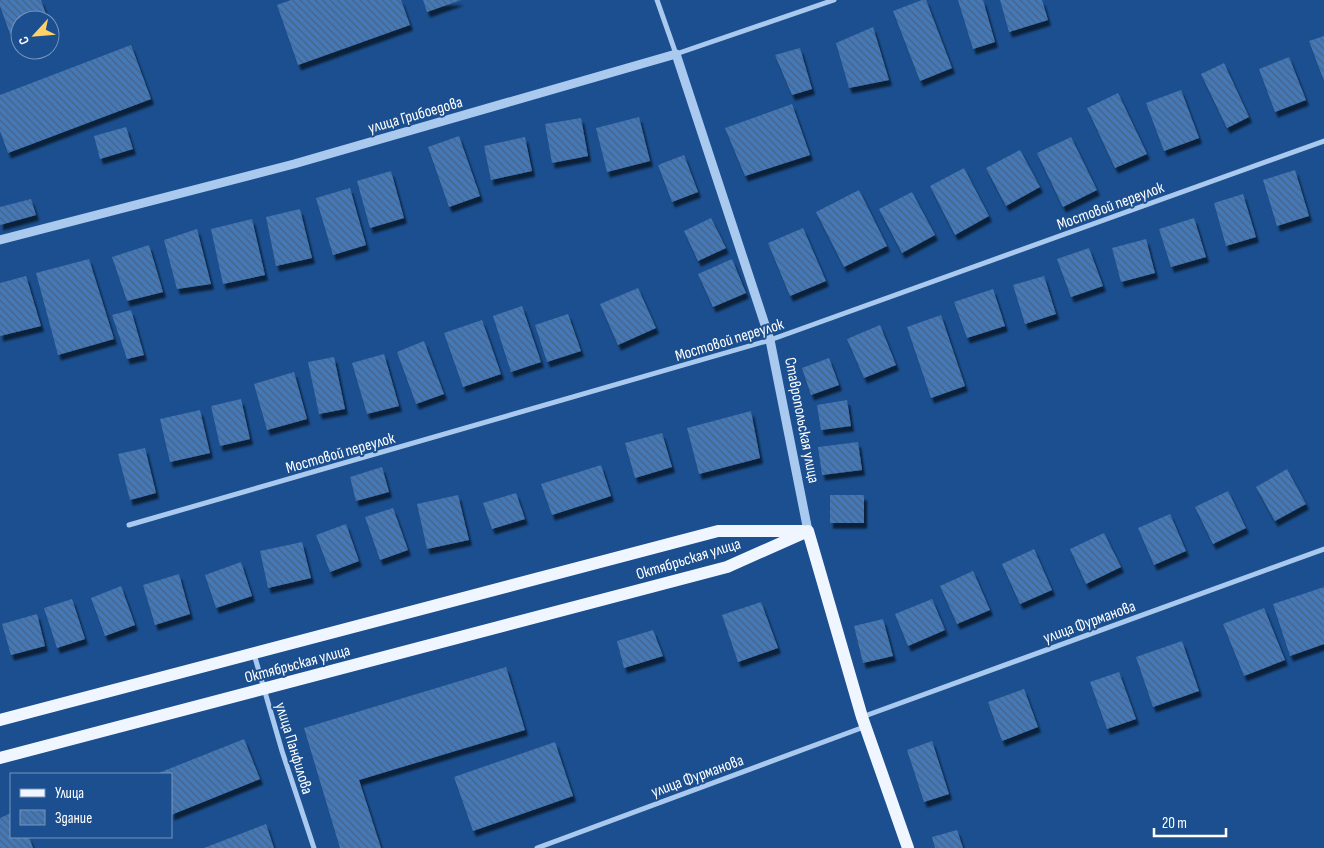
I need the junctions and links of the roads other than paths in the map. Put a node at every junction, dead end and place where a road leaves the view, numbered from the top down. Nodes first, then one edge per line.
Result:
1 (656, 0) edge
2 (834, 0) edge
3 (676, 54) junction
4 (1324, 141) edge
5 (0, 240) edge
6 (770, 340) junction
7 (129, 526) dead end
8 (808, 531) junction
9 (1324, 549) edge
10 (254, 654) junction
11 (264, 688) junction
12 (0, 720) edge
13 (863, 722) junction
14 (0, 758) edge
15 (314, 848) edge
16 (537, 848) edge
17 (908, 848) edge

1 - 3 street, Ставропольская улица
2 - 3 street, улица Грибоедова
3 - 5 street, улица Грибоедова
3 - 6 street, Ставропольская улица
4 - 6 street, Мостовой переулок
6 - 7 street, Мостовой переулок
6 - 8 street, Ставропольская улица
8 - 10 main road, Октябрьская улица
8 - 11 main road, Октябрьская улица
8 - 13 main road, Ставропольская улица
9 - 13 street, улица Фурманова
10 - 11 street, улица Панфилова
10 - 12 main road, Октябрьская улица
11 - 14 main road, Октябрьская улица
11 - 15 street, улица Панфилова
13 - 16 street, улица Фурманова
13 - 17 main road, Ставропольская улица

